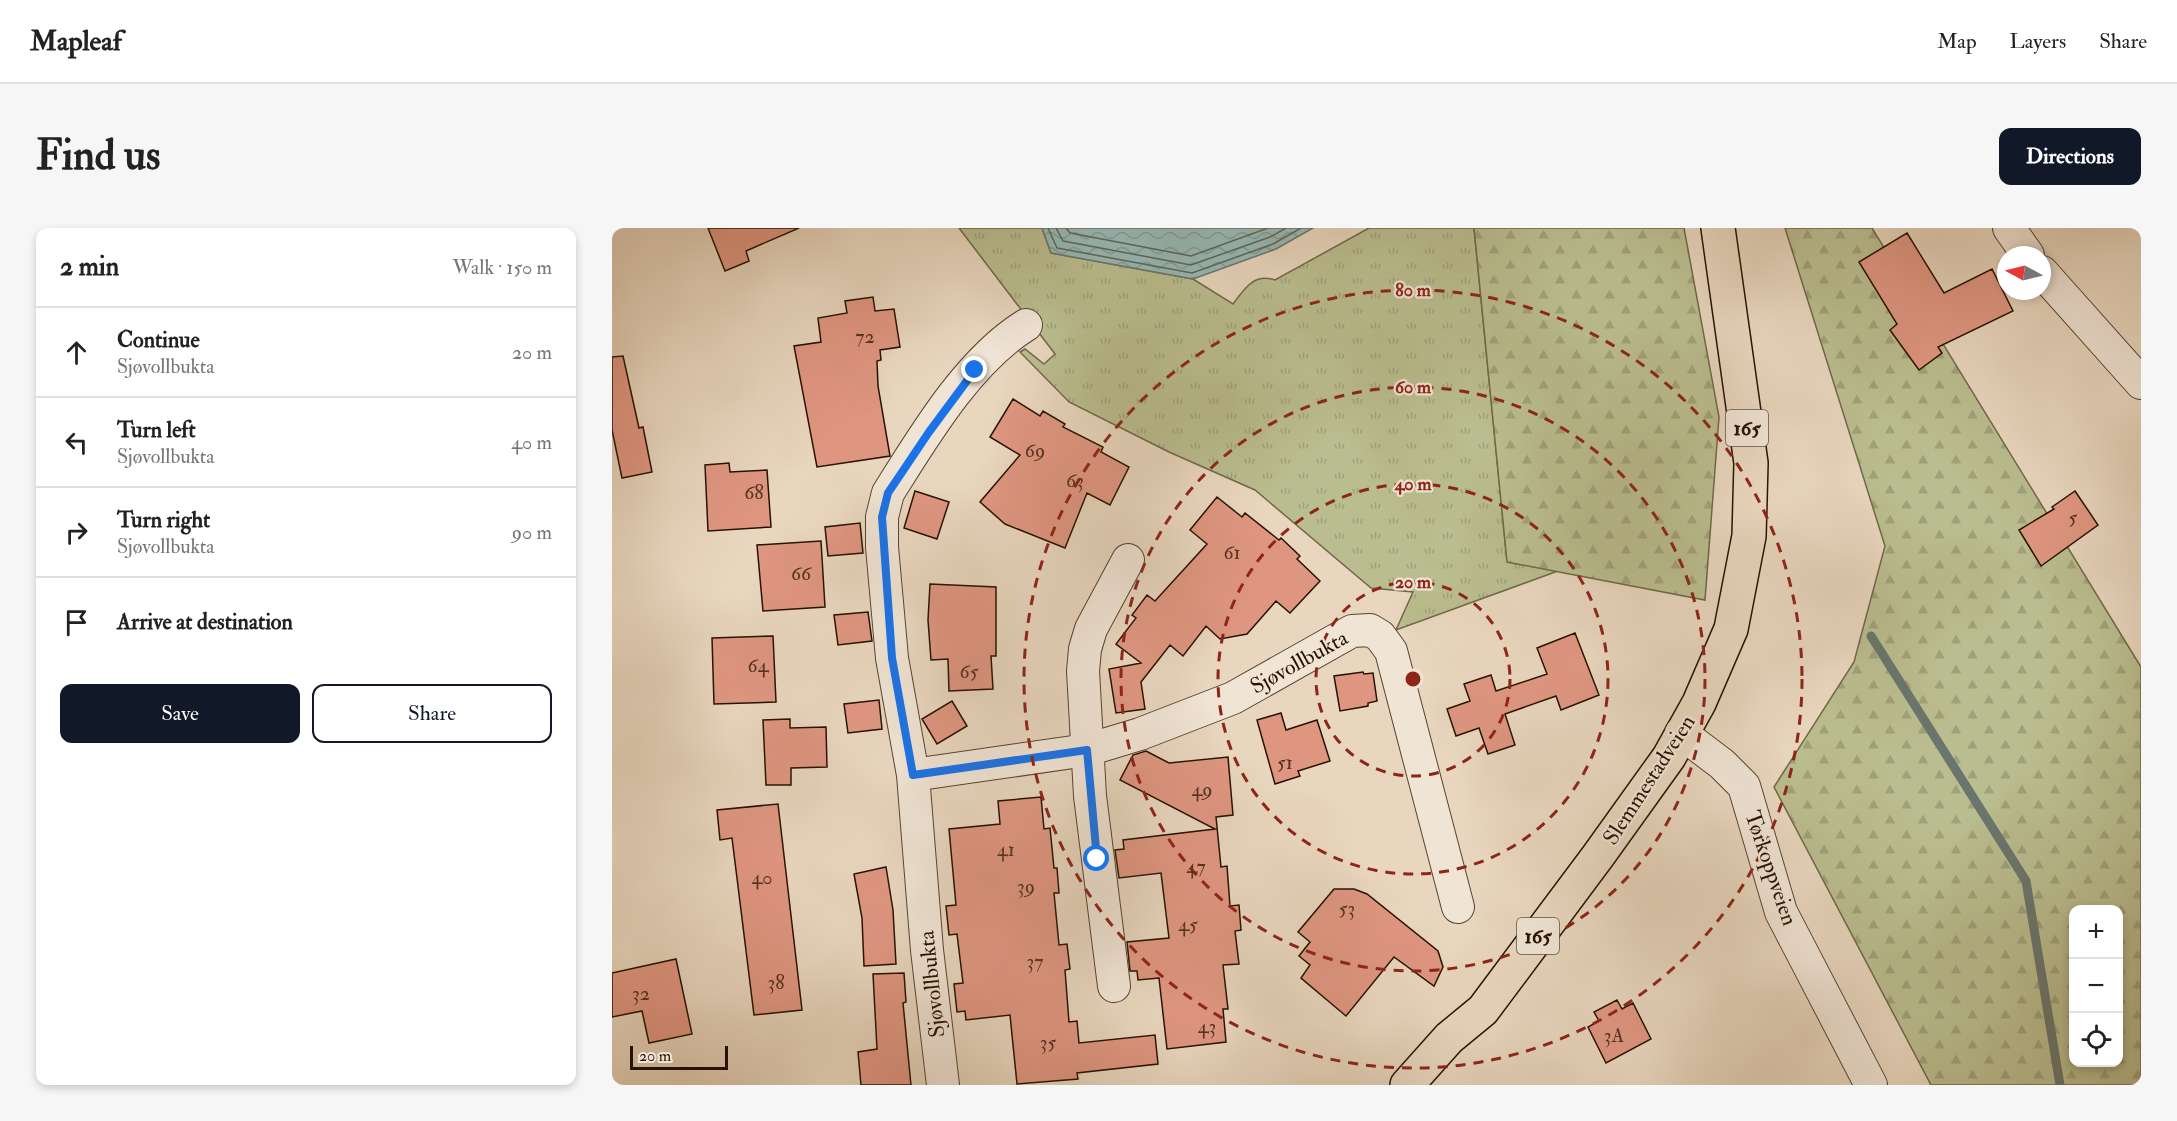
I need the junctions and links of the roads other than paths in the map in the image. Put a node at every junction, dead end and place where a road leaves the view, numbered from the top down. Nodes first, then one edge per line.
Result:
1 (1718, 228) edge
2 (2009, 228) edge
3 (2022, 246) edge
4 (2051, 282) edge
5 (1026, 325) dead end
6 (2141, 384) edge
7 (1128, 560) dead end
8 (1681, 733) junction
9 (1087, 750) junction
10 (913, 775) junction
11 (1458, 907) dead end
12 (1114, 986) dead end
13 (1478, 1014) junction
14 (944, 1085) edge
15 (1407, 1085) edge
16 (1437, 1085) edge
17 (1871, 1085) edge

1 - 8 main road, Slemmestadveien / 165
2 - 3 street
4 - 6 street
5 - 10 street, Sjøvollbukta
7 - 9 street
8 - 13 main road, Slemmestadveien / 165
8 - 17 street, Tørkoppveien
9 - 10 street, Sjøvollbukta
9 - 11 street, Sjøvollbukta
9 - 12 street
10 - 14 street, Sjøvollbukta
13 - 15 main road, Slemmestadveien / 165
13 - 16 main road, Slemmestadveien / 165

